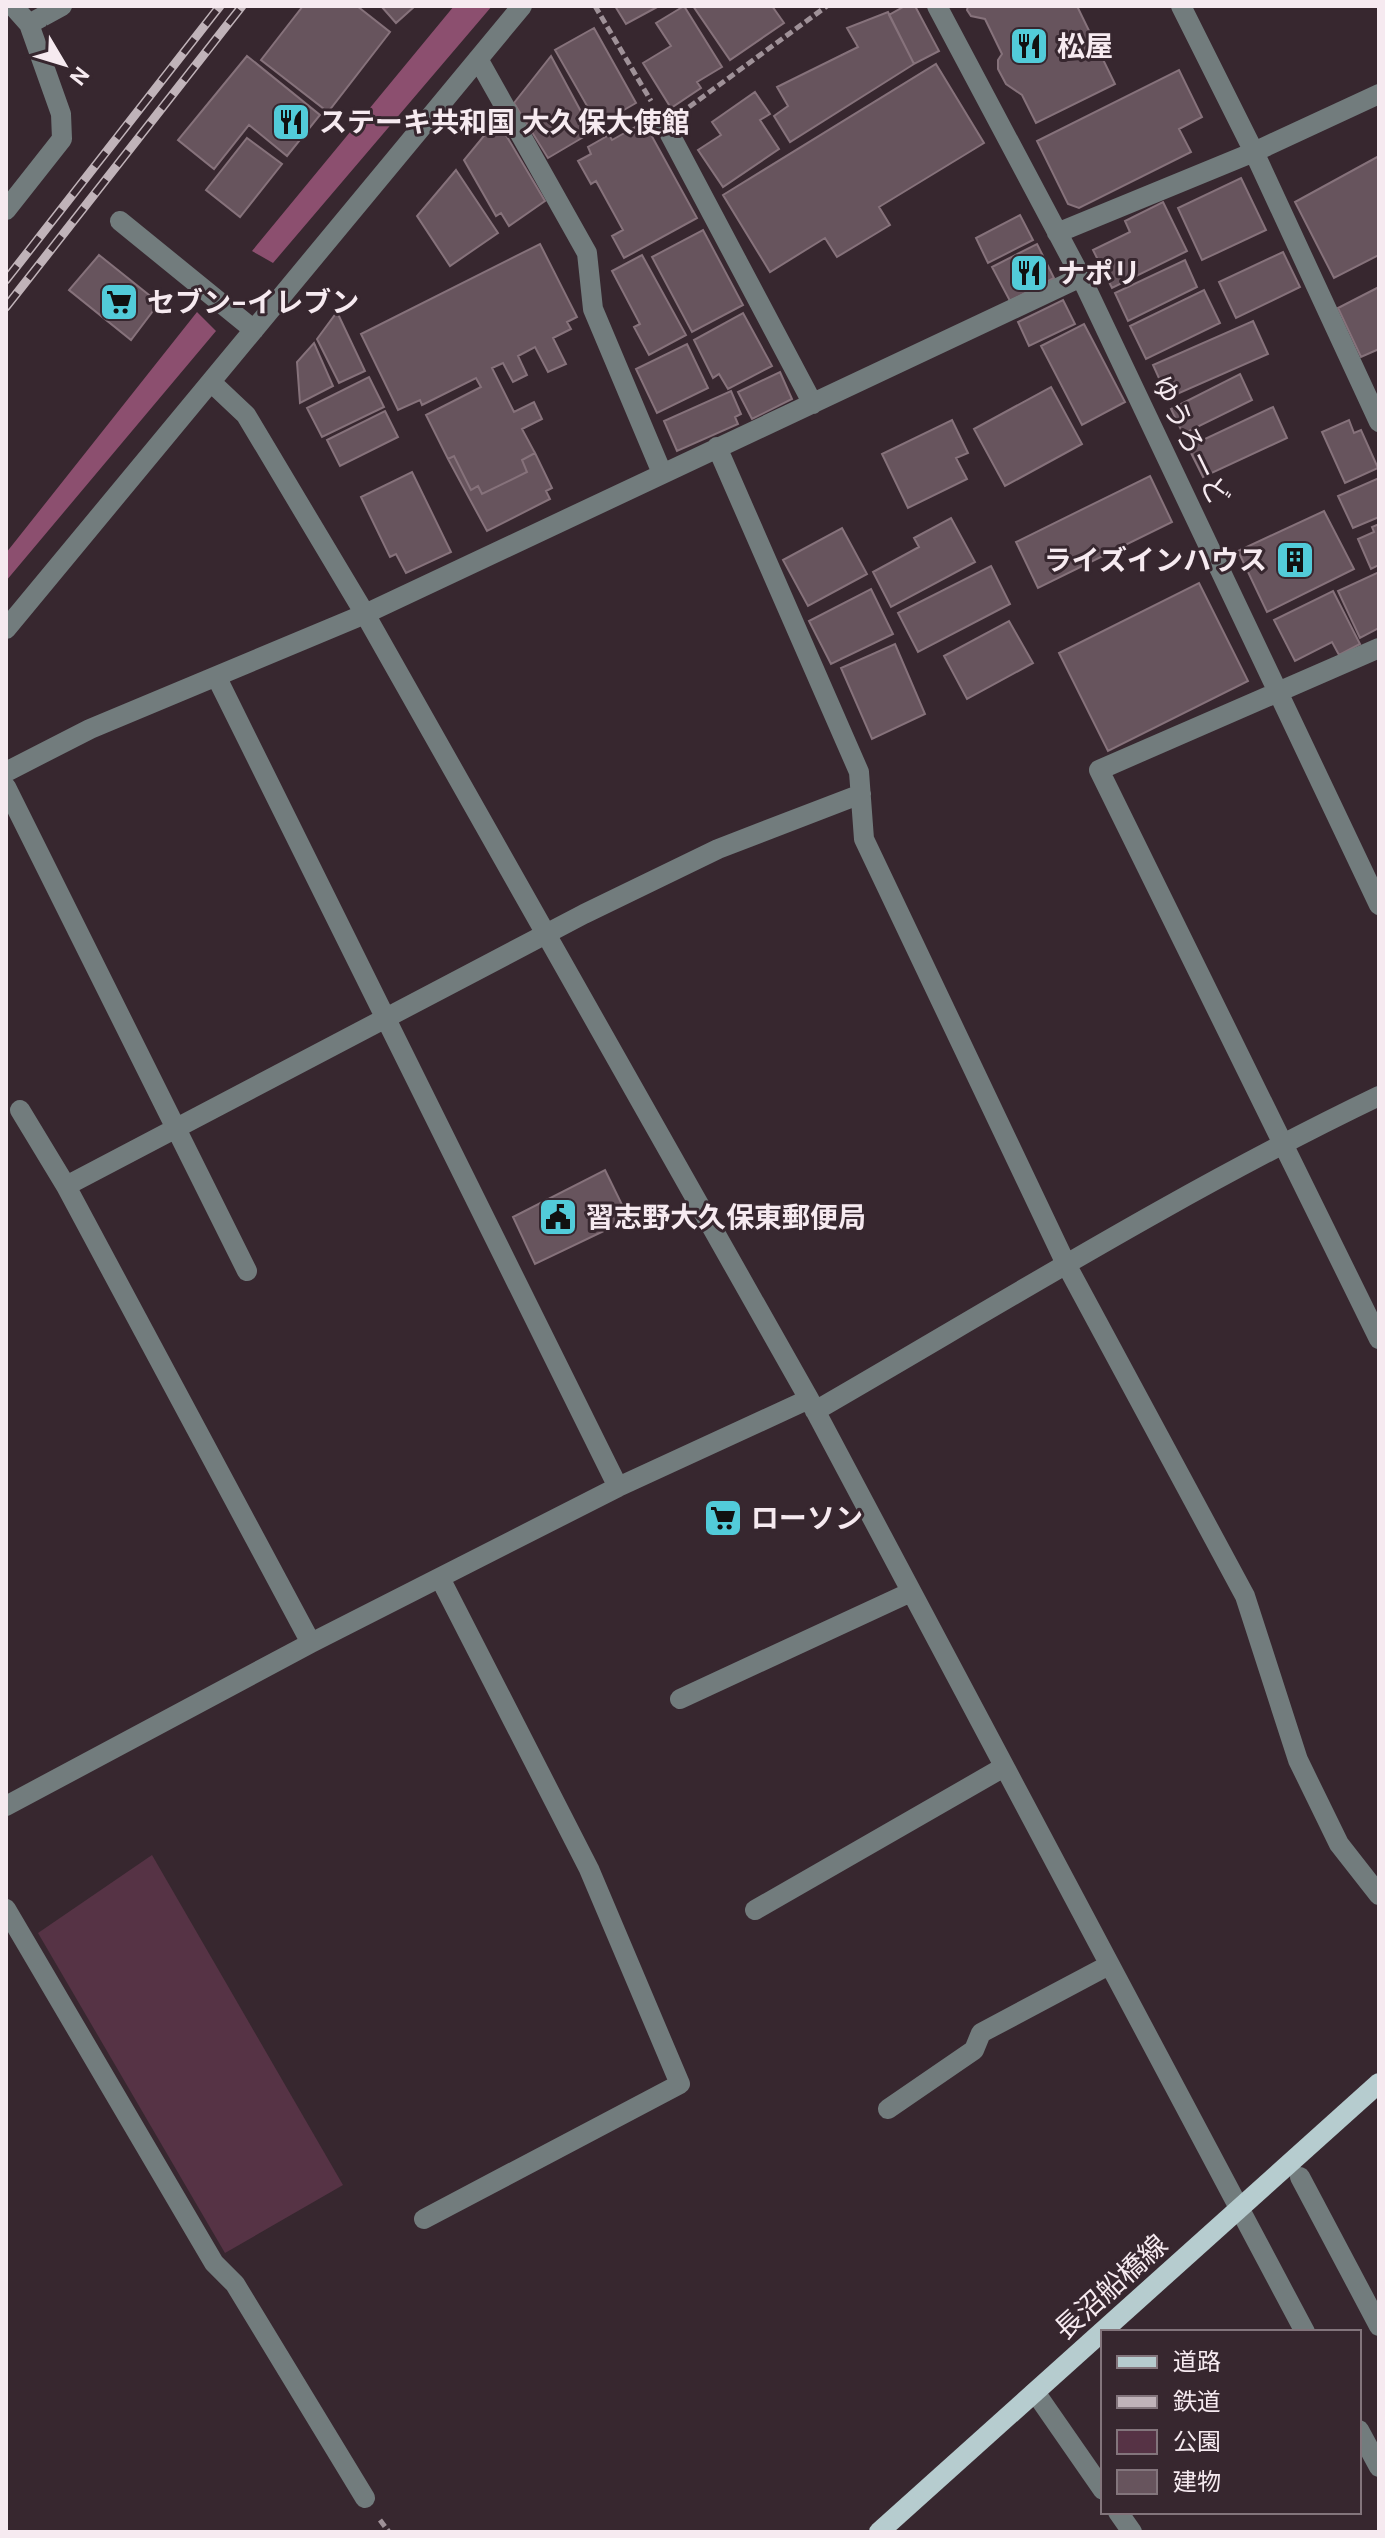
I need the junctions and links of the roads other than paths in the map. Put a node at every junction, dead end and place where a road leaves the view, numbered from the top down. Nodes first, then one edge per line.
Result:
1 (13, 6) edge
2 (62, 6) edge
3 (522, 6) edge
4 (937, 6) edge
5 (1181, 6) edge
6 (29, 24) junction
7 (478, 59) junction
8 (1379, 94) edge
9 (665, 125) road end
10 (1254, 152) junction
11 (6, 210) edge
12 (120, 221) dead end
13 (1057, 233) junction
14 (1081, 277) junction
15 (254, 330) junction
16 (211, 382) junction
17 (813, 404) junction
18 (1379, 422) edge
19 (717, 447) junction
20 (662, 473) junction
21 (365, 614) junction
22 (6, 629) edge
23 (1379, 648) edge
24 (217, 678) junction
25 (1279, 691) junction
26 (6, 772) edge
27 (6, 787) edge
28 (861, 794) junction
29 (1379, 905) edge
30 (546, 933) junction
31 (386, 1018) junction
32 (1379, 1096) edge
33 (20, 1110) dead end
34 (176, 1128) junction
35 (1282, 1142) junction
36 (66, 1186) junction
37 (1066, 1264) junction
38 (247, 1271) dead end
39 (1379, 1339) edge
40 (812, 1405) junction
41 (618, 1487) junction
42 (440, 1578) junction
43 (911, 1592) junction
44 (311, 1643) junction
45 (680, 1699) dead end
46 (1004, 1767) junction
47 (6, 1806) edge
48 (1379, 1895) edge
49 (6, 1909) edge
50 (755, 1910) dead end
51 (1109, 1965) junction
52 (1379, 2083) edge
53 (888, 2109) dead end
54 (1300, 2177) dead end
55 (1238, 2210) junction
56 (424, 2219) dead end
57 (1379, 2326) edge
58 (1104, 2330) edge
59 (1304, 2330) edge
60 (1101, 2333) edge
61 (1035, 2392) junction
62 (1361, 2434) edge
63 (1379, 2467) edge
64 (1101, 2487) edge
65 (365, 2498) dead end
66 (1119, 2514) edge
67 (879, 2532) edge
68 (1132, 2532) edge

1 - 6 street
2 - 6 street
3 - 7 street
4 - 13 street, ゆうろーど
5 - 10 street
6 - 11 street
7 - 15 street
7 - 20 street
8 - 10 street
9 - 17 street
10 - 13 street
10 - 18 street
12 - 15 street
13 - 14 street, ゆうろーど
14 - 17 street
14 - 25 street, ゆうろーど
15 - 16 street
16 - 21 street
16 - 22 street
17 - 19 street
19 - 20 street
19 - 28 street
20 - 21 street
21 - 24 street
21 - 30 street
23 - 25 street
24 - 26 street
24 - 31 street
25 - 29 street, ゆうろーど
25 - 35 street
27 - 34 street
28 - 30 street
28 - 37 street
30 - 31 street
30 - 40 street
31 - 34 street
31 - 41 street
32 - 35 street
33 - 36 street
34 - 36 street
34 - 38 street
35 - 37 street
35 - 39 street
36 - 44 street
37 - 40 street
37 - 48 street
40 - 41 street
40 - 43 street
41 - 42 street
42 - 44 street
42 - 56 street
43 - 45 street
43 - 46 street
44 - 47 street
46 - 50 street
46 - 51 street
49 - 65 street
51 - 53 street
51 - 55 street
52 - 55 main road, 長沼船橋線
54 - 57 street
55 - 58 main road, 長沼船橋線
55 - 59 street
60 - 61 main road, 長沼船橋線
61 - 64 street
61 - 67 main road, 長沼船橋線
62 - 63 street
66 - 68 street

